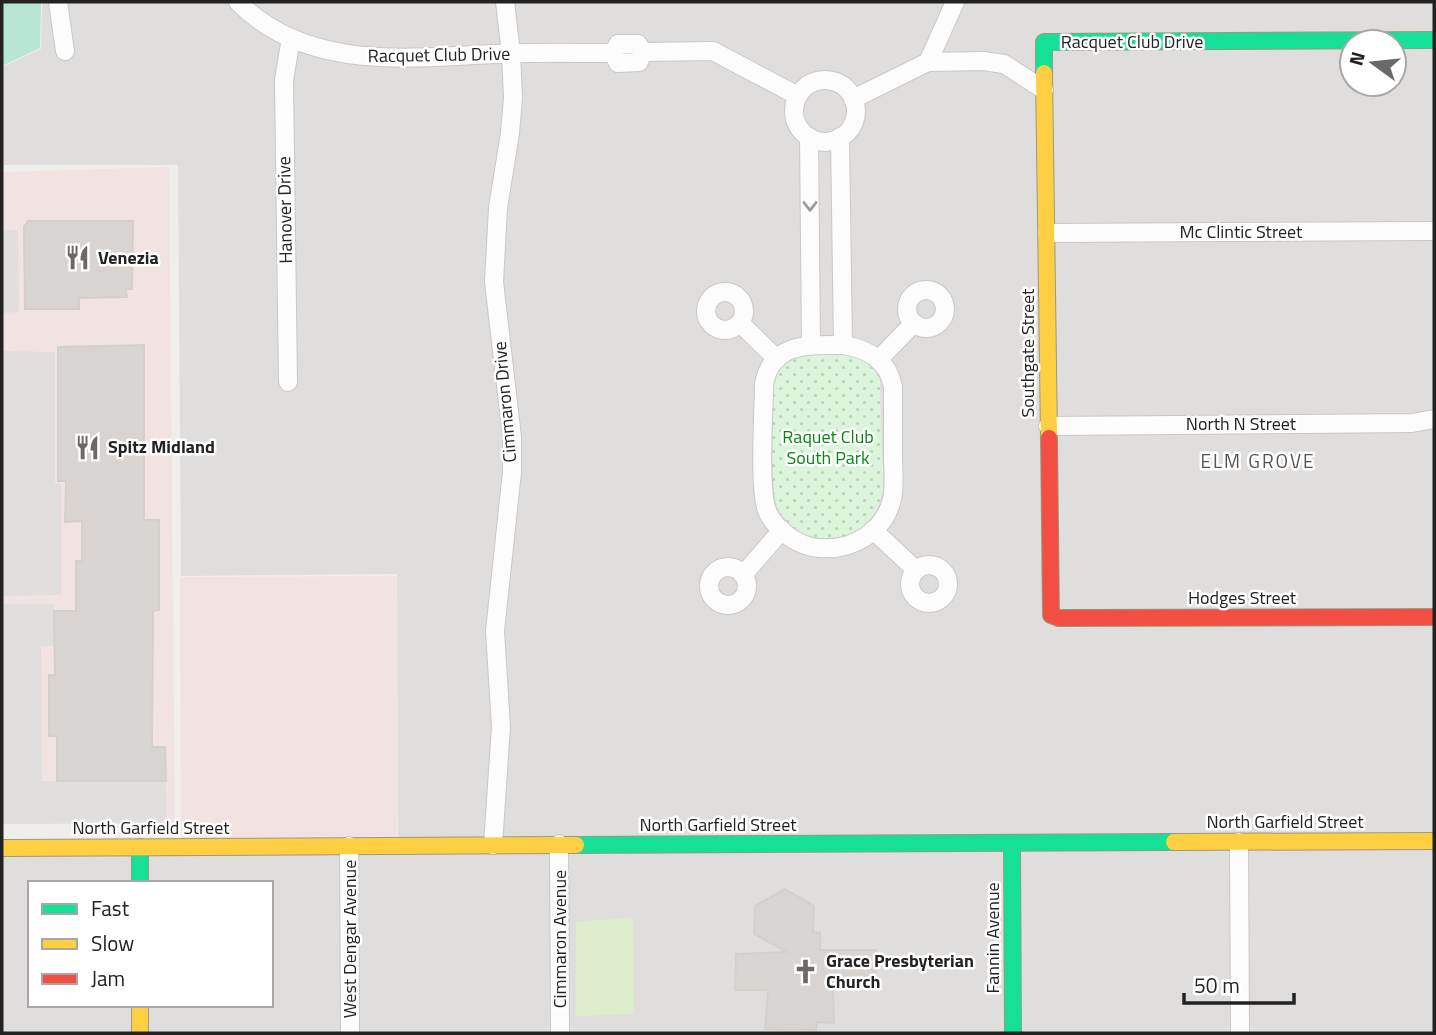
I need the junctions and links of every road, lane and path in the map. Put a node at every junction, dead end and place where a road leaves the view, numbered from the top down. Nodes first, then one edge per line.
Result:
1 (58, 2) edge
2 (238, 2) edge
3 (505, 2) edge
4 (955, 2) edge
5 (291, 38) junction
6 (1434, 40) edge
7 (65, 51) dead end
8 (511, 53) junction
9 (928, 62) junction
10 (1044, 90) junction
11 (798, 96) junction
12 (853, 99) junction
13 (809, 137) junction
14 (840, 137) junction
15 (1434, 232) edge
16 (1047, 233) junction
17 (740, 323) dead end
18 (914, 323) dead end
19 (811, 345) junction
20 (843, 345) junction
21 (777, 359) junction
22 (878, 359) junction
23 (288, 382) dead end
24 (1434, 419) edge
25 (1048, 426) junction
26 (782, 530) junction
27 (873, 530) junction
28 (916, 570) dead end
29 (743, 575) dead end
30 (1051, 615) joint
31 (1434, 617) edge
32 (1434, 841) edge
33 (1239, 842) junction
34 (1012, 843) junction
35 (559, 844) junction
36 (493, 845) junction
37 (349, 846) junction
38 (140, 847) junction
39 (2, 848) edge
40 (140, 881) edge
41 (140, 1007) edge
42 (141, 1033) edge
43 (350, 1033) edge
44 (560, 1033) edge
45 (1013, 1033) edge
46 (1240, 1033) edge

1 - 7 street
2 - 5 street, Racquet Club Drive
3 - 8 street, Cimmaron Drive
4 - 9 street
5 - 8 street, Racquet Club Drive
5 - 23 street, Hanover Drive
6 - 10 street, Racquet Club Drive
8 - 11 street, Racquet Club Drive
8 - 36 street, Cimmaron Drive
9 - 10 street
9 - 12 street
10 - 16 street, Southgate Street
11 - 12 street
11 - 13 street
12 - 14 street
13 - 14 street
13 -> 19 street
14 - 20 street
15 - 16 street, Mc Clintic Street
16 - 25 street, Southgate Street
17 - 21 street
18 - 22 street
19 - 20 street
19 - 21 street
20 - 22 street
21 - 26 street
22 - 27 street
24 - 25 street, North N Street
25 - 30 street, Southgate Street
26 - 27 street
26 - 29 street
27 - 28 street
30 - 31 street, Hodges Street
32 - 33 street, North Garfield Street
33 - 34 street, North Garfield Street
33 - 46 street
34 - 35 street, North Garfield Street
34 - 45 street, Fannin Avenue
35 - 36 street, North Garfield Street
35 - 44 street, Cimmaron Avenue
36 - 37 street, North Garfield Street
37 - 38 street, North Garfield Street
37 - 43 street, West Dengar Avenue
38 - 39 street, North Garfield Street
38 - 40 street
41 - 42 street

